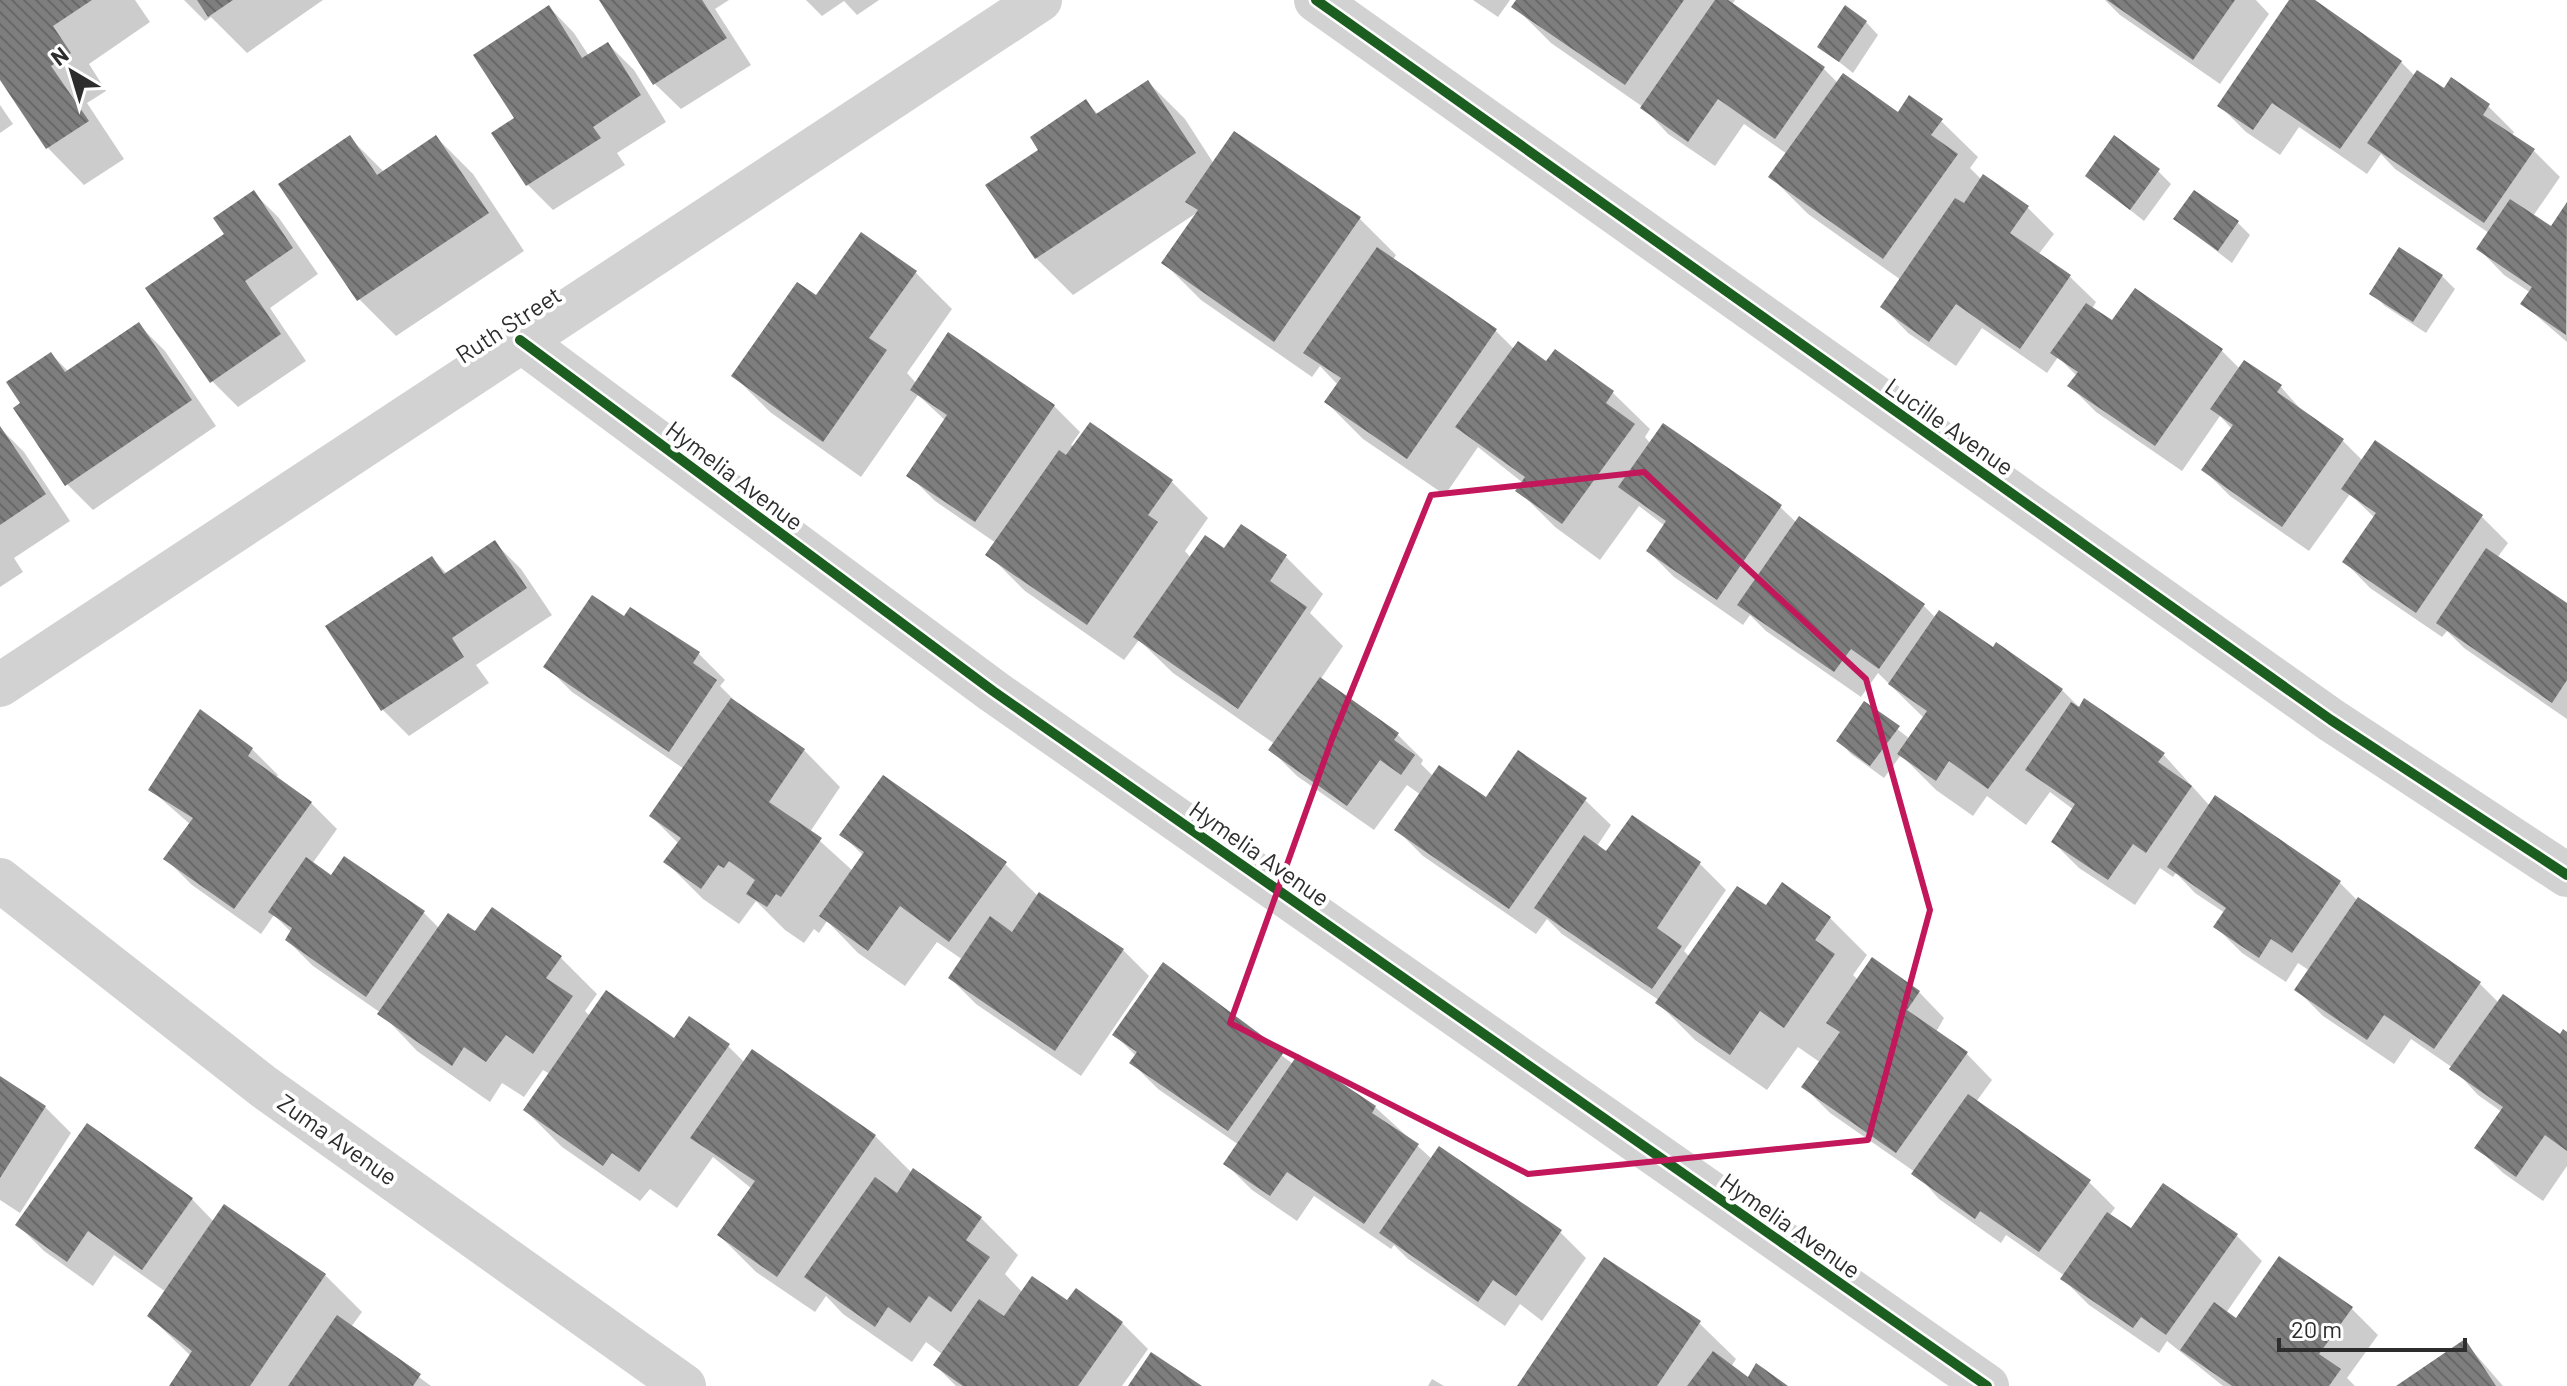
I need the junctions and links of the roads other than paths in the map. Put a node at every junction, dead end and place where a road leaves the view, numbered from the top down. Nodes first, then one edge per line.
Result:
1 (1040, 0) edge
2 (1316, 0) edge
3 (520, 340) junction
4 (0, 685) edge
5 (2567, 875) edge
6 (0, 880) edge
7 (684, 1386) edge
8 (1987, 1386) edge

1 - 3 street, Ruth Street
2 - 5 street, Lucille Avenue
3 - 4 street, Ruth Street
3 - 8 street, Hymelia Avenue
6 - 7 street, Zuma Avenue

